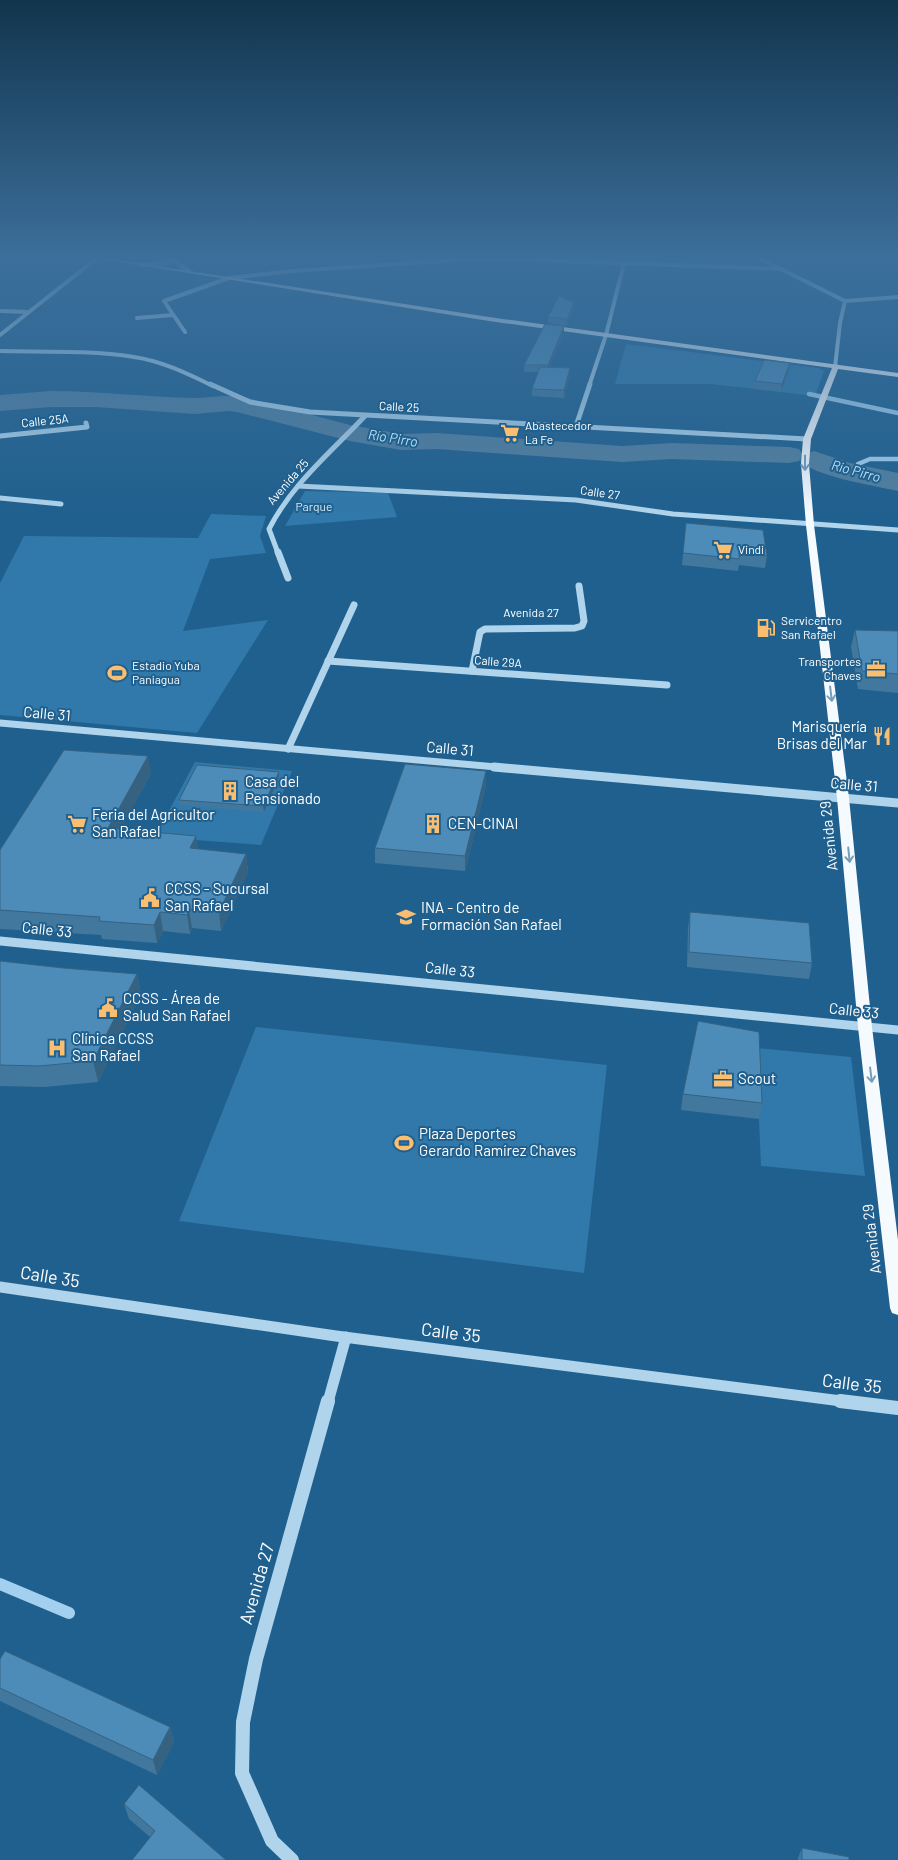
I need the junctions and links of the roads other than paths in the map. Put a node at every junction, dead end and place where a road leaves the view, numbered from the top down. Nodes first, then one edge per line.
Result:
1 (604, 342) edge
2 (655, 342) edge
3 (838, 342) edge
4 (0, 351) edge
5 (835, 367) junction
6 (898, 375) edge
7 (365, 416) junction
8 (576, 426) junction
9 (90, 435) dead end
10 (0, 436) edge
11 (807, 439) junction
12 (298, 486) junction
13 (0, 498) edge
14 (61, 504) dead end
15 (810, 525) junction
16 (898, 530) edge
17 (288, 578) dead end
18 (579, 586) dead end
19 (354, 605) dead end
20 (328, 661) junction
21 (472, 671) junction
22 (667, 685) dead end
23 (0, 723) edge
24 (288, 748) junction
25 (843, 798) junction
26 (898, 803) edge
27 (0, 941) edge
28 (865, 1027) junction
29 (898, 1030) edge
30 (0, 1287) edge
31 (898, 1308) edge
32 (346, 1337) junction
33 (898, 1408) edge
34 (272, 1842) joint
35 (292, 1860) edge

1 - 8 street
2 - 5 main road
3 - 5 street
4 - 7 street, Calle 25
5 - 6 main road
5 - 11 main road, Avenida 29
7 - 8 street, Calle 25
7 - 12 street, Avenida 25
8 - 11 street, Calle 25
9 - 10 street, Calle 25A
11 -> 15 main road, Avenida 29
12 - 15 street, Calle 27
12 - 17 street, Avenida 25
13 - 14 street
15 - 16 street, Calle 27
15 -> 25 main road, Avenida 29
18 - 21 street, Avenida 27
19 - 20 street
20 - 21 street, Calle 29A
20 - 24 street
21 - 22 street, Calle 29A
23 - 24 street, Calle 31
24 - 25 street, Calle 31
25 - 26 street, Calle 31
25 -> 28 main road, Avenida 29
27 - 28 street, Calle 33
28 - 29 street, Calle 33
28 -> 31 main road, Avenida 29
30 - 32 street, Calle 35
32 - 33 street, Calle 35
32 - 34 street, Avenida 27
34 - 35 street

